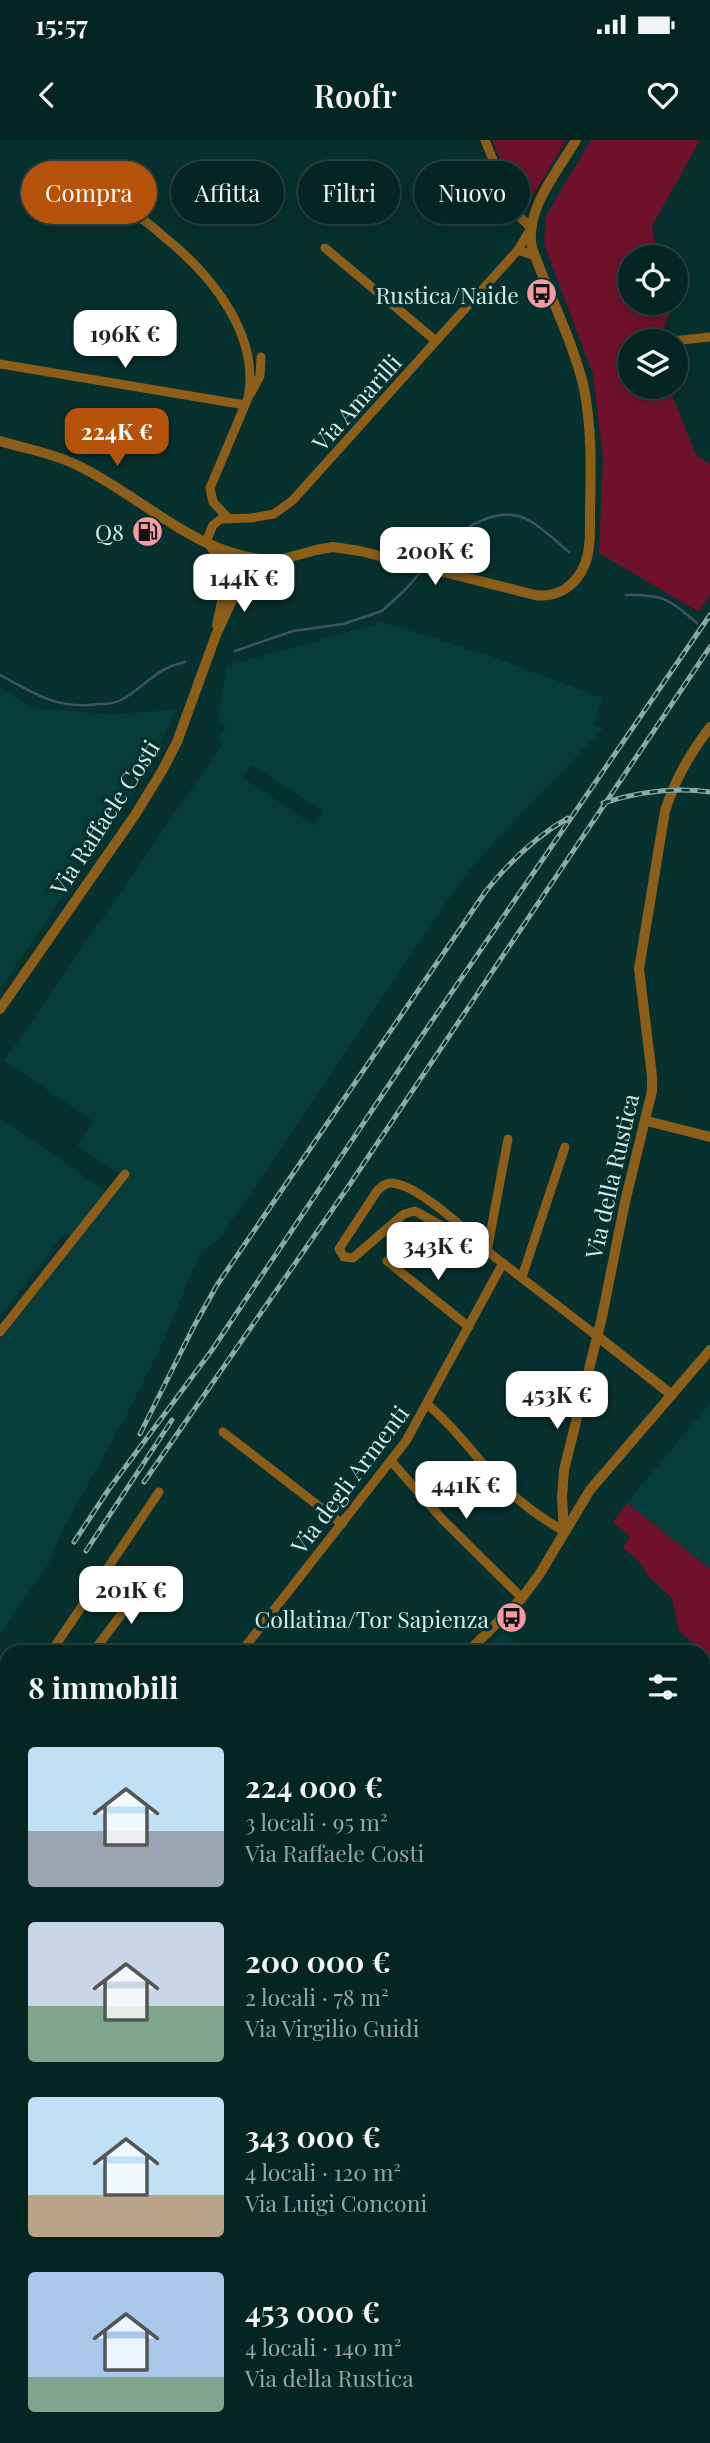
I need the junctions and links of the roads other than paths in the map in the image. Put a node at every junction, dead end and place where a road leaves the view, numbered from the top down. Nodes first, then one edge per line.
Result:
1 (485, 140) edge
2 (576, 140) edge
3 (149, 224) edge
4 (531, 228) junction
5 (325, 248) dead end
6 (518, 250) junction
7 (535, 256) junction
8 (710, 337) edge
9 (688, 339) edge
10 (436, 341) junction
11 (261, 357) dead end
12 (0, 365) edge
13 (246, 401) junction
14 (0, 441) edge
15 (213, 502) junction
16 (228, 518) junction
17 (213, 525) junction
18 (208, 544) junction
19 (241, 555) junction
20 (279, 560) junction
21 (239, 580) junction
22 (227, 584) junction
23 (216, 635) junction
24 (710, 727) edge
25 (0, 1009) edge
26 (647, 1121) junction
27 (710, 1137) edge
28 (508, 1139) dead end
29 (565, 1147) dead end
30 (125, 1174) dead end
31 (487, 1251) junction
32 (387, 1261) dead end
33 (503, 1263) junction
34 (522, 1277) junction
35 (469, 1327) junction
36 (0, 1332) edge
37 (597, 1336) junction
38 (710, 1350) edge
39 (672, 1395) junction
40 (428, 1405) junction
41 (223, 1433) dead end
42 (391, 1461) junction
43 (159, 1492) dead end
44 (342, 1524) junction
45 (564, 1531) junction
46 (145, 1583) dead end
47 (522, 1598) junction
48 (56, 1645) edge
49 (98, 1645) edge
50 (247, 1645) edge
51 (475, 1645) edge

1 - 4 street
2 - 4 street
3 - 13 street
4 - 6 street, Via Amarilli
4 - 7 street
5 - 10 street
6 - 7 street
6 - 10 street, Via Amarilli
7 - 20 street
8 - 9 street
10 - 16 street, Via Amarilli
11 - 13 street
12 - 13 street
13 - 15 street
14 - 18 street
15 - 16 street
15 - 17 street
16 - 17 street, Via Amarilli
17 - 18 street
18 - 19 street
18 - 22 street
19 - 20 street
19 - 21 street, Via Raffaele Costi
19 - 22 street, Via Raffaele Costi
20 - 21 street
21 - 23 street, Via Raffaele Costi
22 - 23 street, Via Raffaele Costi
23 - 25 street, Via Raffaele Costi
24 - 26 street, Via della Rustica
26 - 27 street
26 - 37 street, Via della Rustica
28 - 31 street
29 - 34 street
30 - 36 street
31 - 31 street
31 - 33 street
32 - 35 street
33 - 34 street
33 - 35 street, Via degli Armenti
34 - 37 street
35 - 40 street, Via degli Armenti
37 - 39 street
37 - 45 street, Via della Rustica
38 - 39 street
39 - 45 street
40 - 42 street, Via degli Armenti
40 - 45 street
41 - 44 street
42 - 44 street, Via degli Armenti
42 - 47 street
43 - 48 street
44 - 50 street, Via degli Armenti
45 - 47 street
46 - 49 street
47 - 51 street

